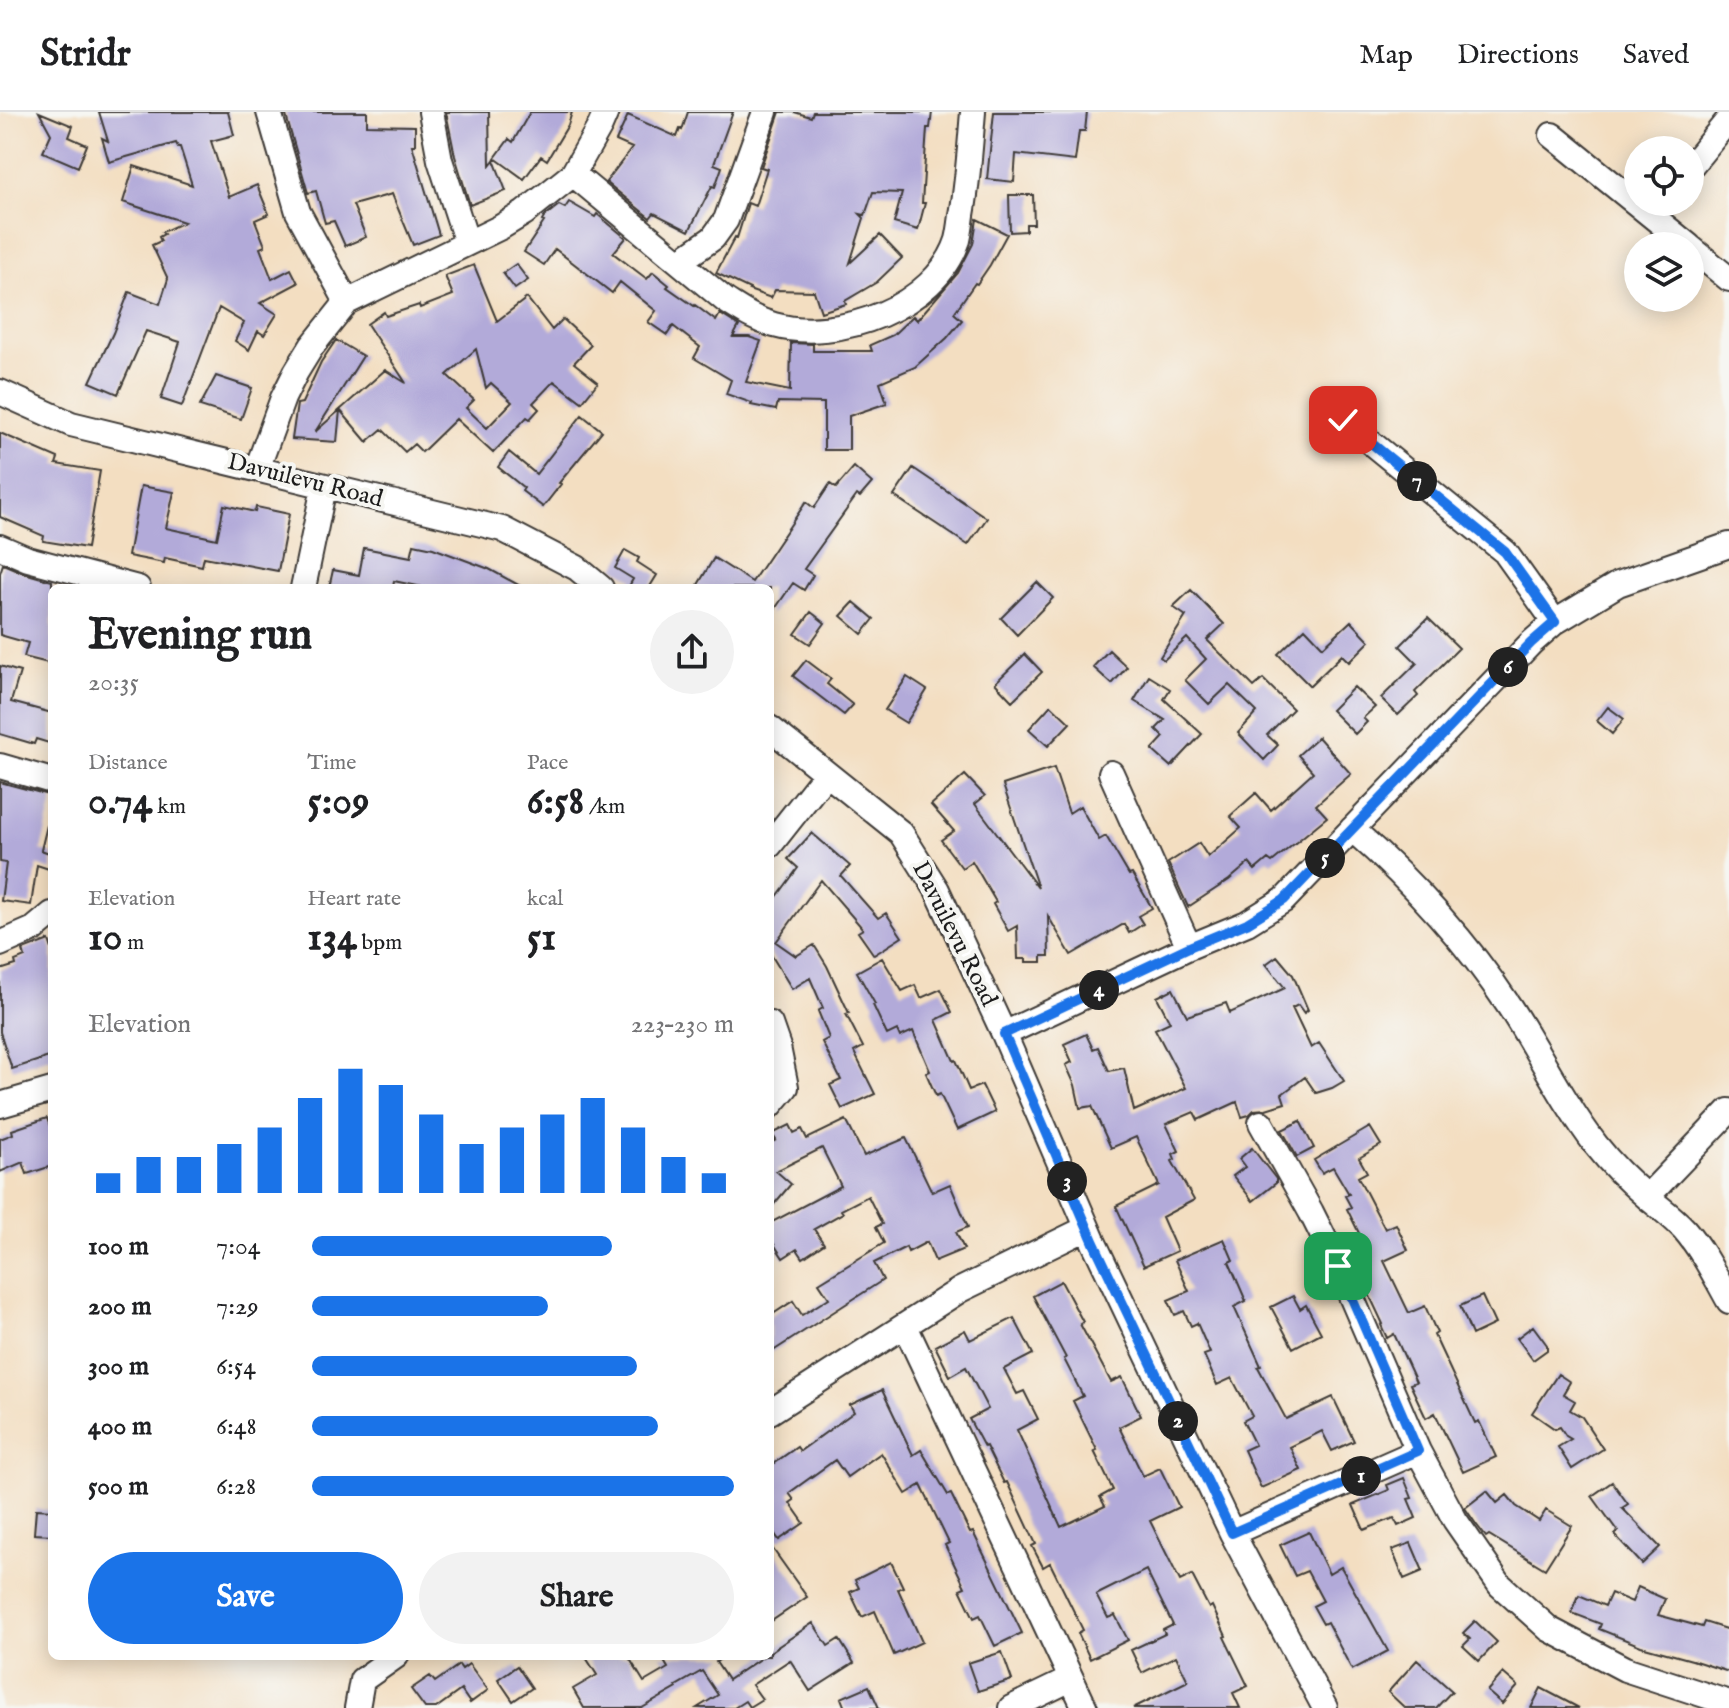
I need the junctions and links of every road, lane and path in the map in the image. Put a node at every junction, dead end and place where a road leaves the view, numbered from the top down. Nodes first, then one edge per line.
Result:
1 (269, 112) edge
2 (431, 112) edge
3 (606, 112) edge
4 (765, 112) edge
5 (973, 112) edge
6 (1729, 119) edge
7 (1552, 135) dead end
8 (1704, 150) edge
9 (573, 174) junction
10 (1624, 186) edge
11 (1663, 216) edge
12 (1677, 232) edge
13 (467, 243) junction
14 (1704, 258) edge
15 (680, 261) junction
16 (1729, 279) edge
17 (347, 302) junction
18 (0, 392) edge
19 (1343, 420) dead end
20 (257, 469) junction
21 (324, 487) junction
22 (1729, 545) edge
23 (0, 547) edge
24 (123, 584) edge
25 (304, 584) edge
26 (596, 584) edge
27 (1555, 622) junction
28 (774, 731) edge
29 (0, 766) edge
30 (1111, 773) dead end
31 (826, 774) junction
32 (48, 780) edge
33 (1352, 829) junction
34 (774, 840) edge
35 (48, 917) edge
36 (0, 944) edge
37 (1189, 947) junction
38 (1004, 1034) junction
39 (774, 1036) edge
40 (48, 1091) edge
41 (774, 1101) edge
42 (0, 1105) edge
43 (1729, 1111) edge
44 (1261, 1123) dead end
45 (1647, 1197) junction
46 (1087, 1228) junction
47 (1729, 1301) edge
48 (905, 1326) junction
49 (774, 1409) edge
50 (1418, 1451) junction
51 (1232, 1533) junction
52 (390, 1660) edge
53 (1071, 1679) junction
54 (1729, 1703) edge
55 (357, 1708) edge
56 (1011, 1708) edge
57 (1085, 1708) edge
58 (1325, 1708) edge

1 - 17 street
2 - 13 street
3 - 9 street
4 - 15 street
5 - 15 street
6 - 8 street
7 - 10 street
9 - 13 street
9 - 15 street
11 - 12 street
13 - 17 street
14 - 16 street
17 - 20 street
18 - 20 street, Davuilevu Road
19 - 27 street
20 - 21 street, Davuilevu Road
21 - 25 street
21 - 26 street, Davuilevu Road
22 - 27 street
23 - 24 street
27 - 33 street
28 - 31 street, Davuilevu Road
29 - 32 street
30 - 37 street
31 - 34 street
31 - 38 street, Davuilevu Road
33 - 37 street
33 - 45 street
35 - 36 street
37 - 38 street
38 - 46 street, Davuilevu Road
39 - 41 street
40 - 42 street
43 - 45 street
44 - 50 street
45 - 47 street
46 - 48 street
46 - 51 street, Davuilevu Road
48 - 49 street
48 - 53 street
50 - 51 street
50 - 54 street
51 - 58 street, Davuilevu Road
52 - 55 street
53 - 56 street
53 - 57 street

